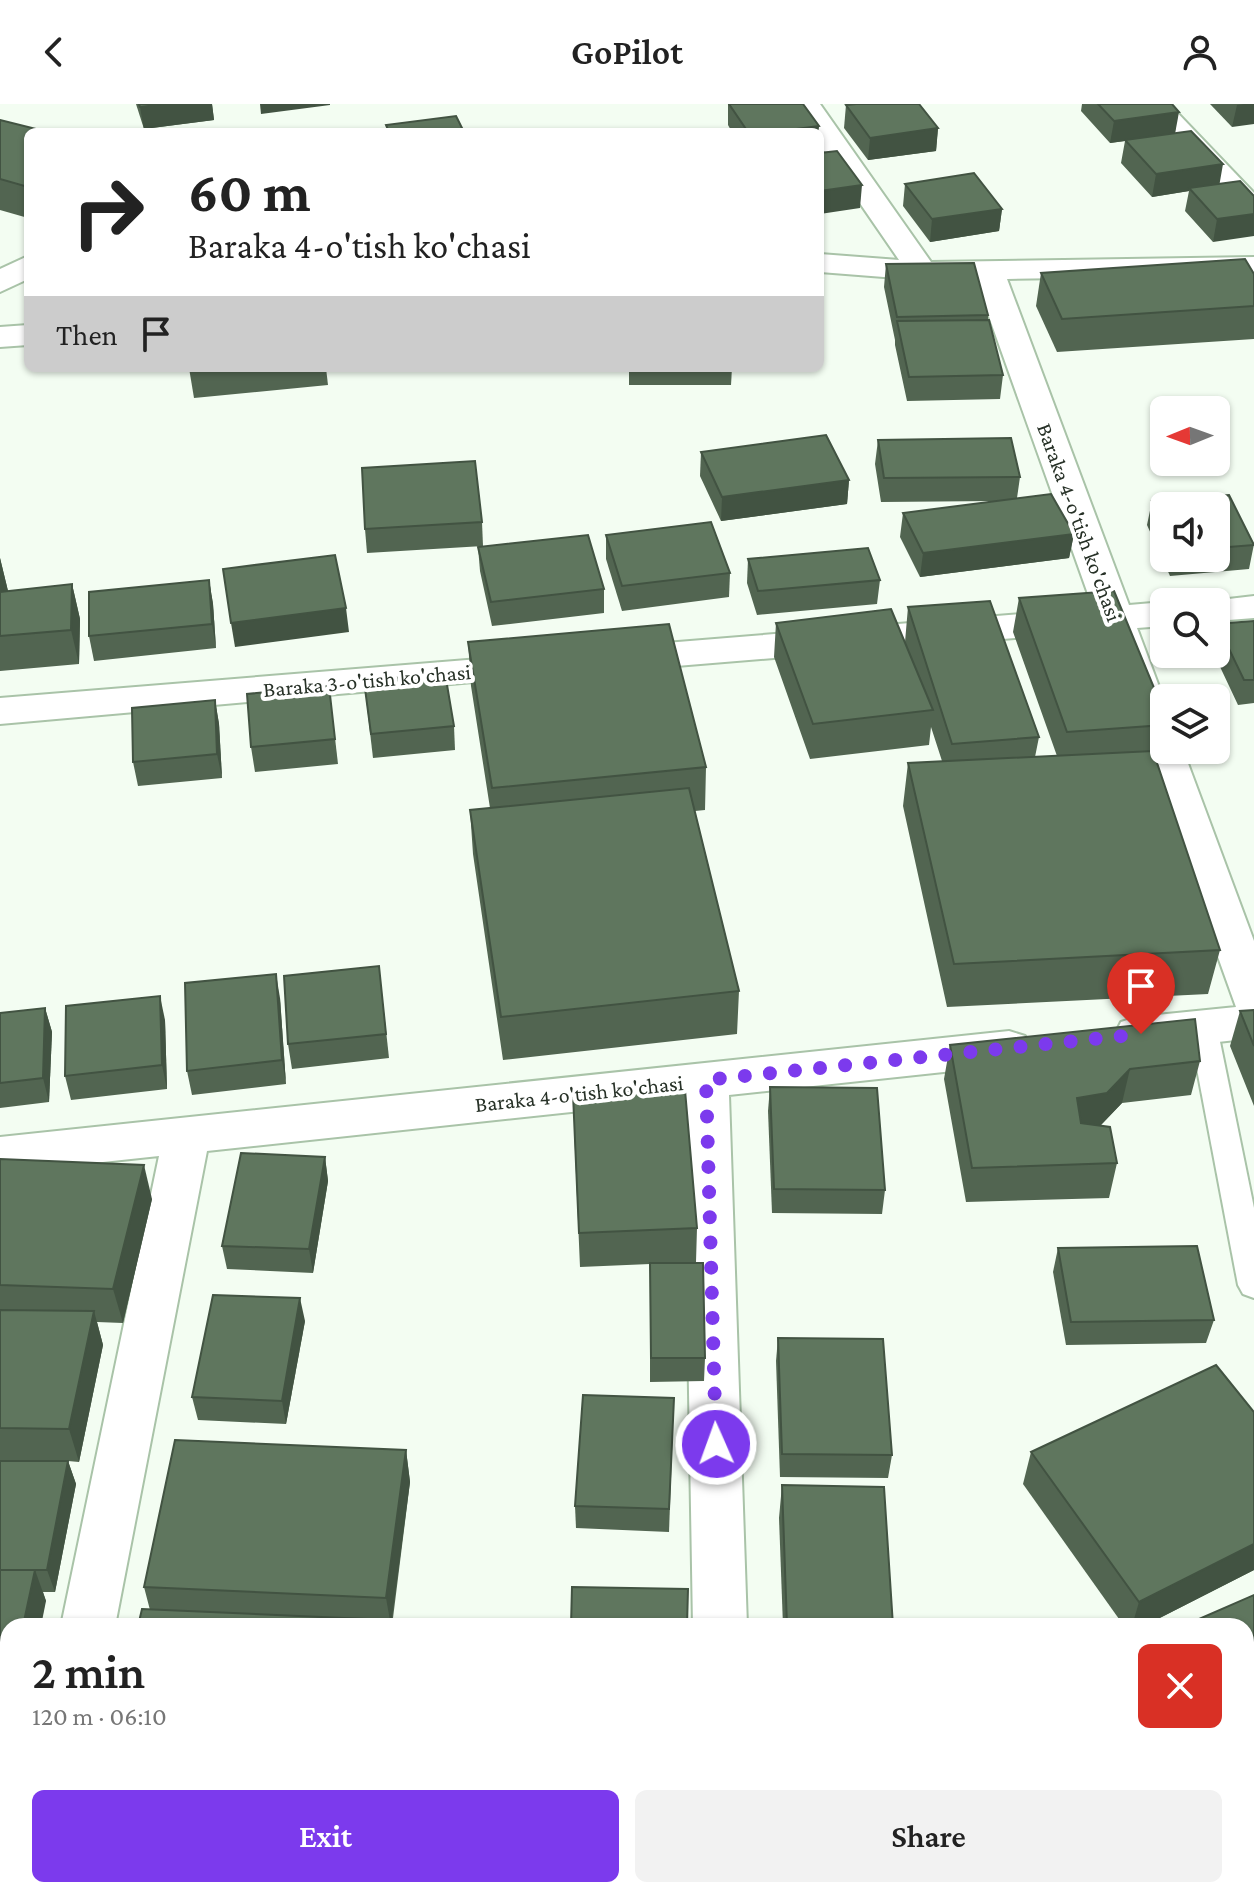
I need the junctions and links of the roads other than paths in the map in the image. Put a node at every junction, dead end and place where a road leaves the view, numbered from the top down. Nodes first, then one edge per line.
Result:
1 (806, 104) edge
2 (1153, 104) edge
3 (823, 128) edge
4 (824, 130) edge
5 (1254, 211) edge
6 (824, 263) edge
7 (1254, 266) edge
8 (24, 268) edge
9 (988, 270) junction
10 (922, 271) junction
11 (0, 283) edge
12 (24, 335) edge
13 (0, 337) edge
14 (1254, 607) edge
15 (1230, 609) edge
16 (1150, 615) edge
17 (1115, 618) junction
18 (0, 711) edge
19 (1254, 1000) edge
20 (1254, 1022) edge
21 (1203, 1027) junction
22 (1094, 1039) edge
23 (1048, 1044) edge
24 (706, 1080) junction
25 (187, 1135) junction
26 (0, 1155) edge
27 (1254, 1285) edge
28 (90, 1618) edge
29 (720, 1618) edge

1 - 3 street
2 - 5 street
4 - 10 street
6 - 10 street
7 - 9 street
8 - 11 street
9 - 10 street
9 - 17 street, Baraka 4-o'tish ko'chasi
12 - 13 street
14 - 15 street
16 - 17 street, Baraka 3-o'tish ko'chasi
17 - 18 street, Baraka 3-o'tish ko'chasi
17 - 19 street, Baraka 4-o'tish ko'chasi
20 - 21 street
21 - 22 street
21 - 27 lane
23 - 24 street, Baraka 4-o'tish ko'chasi
24 - 25 street, Baraka 4-o'tish ko'chasi
24 - 29 street
25 - 26 street, Baraka 4-o'tish ko'chasi
25 - 28 street

